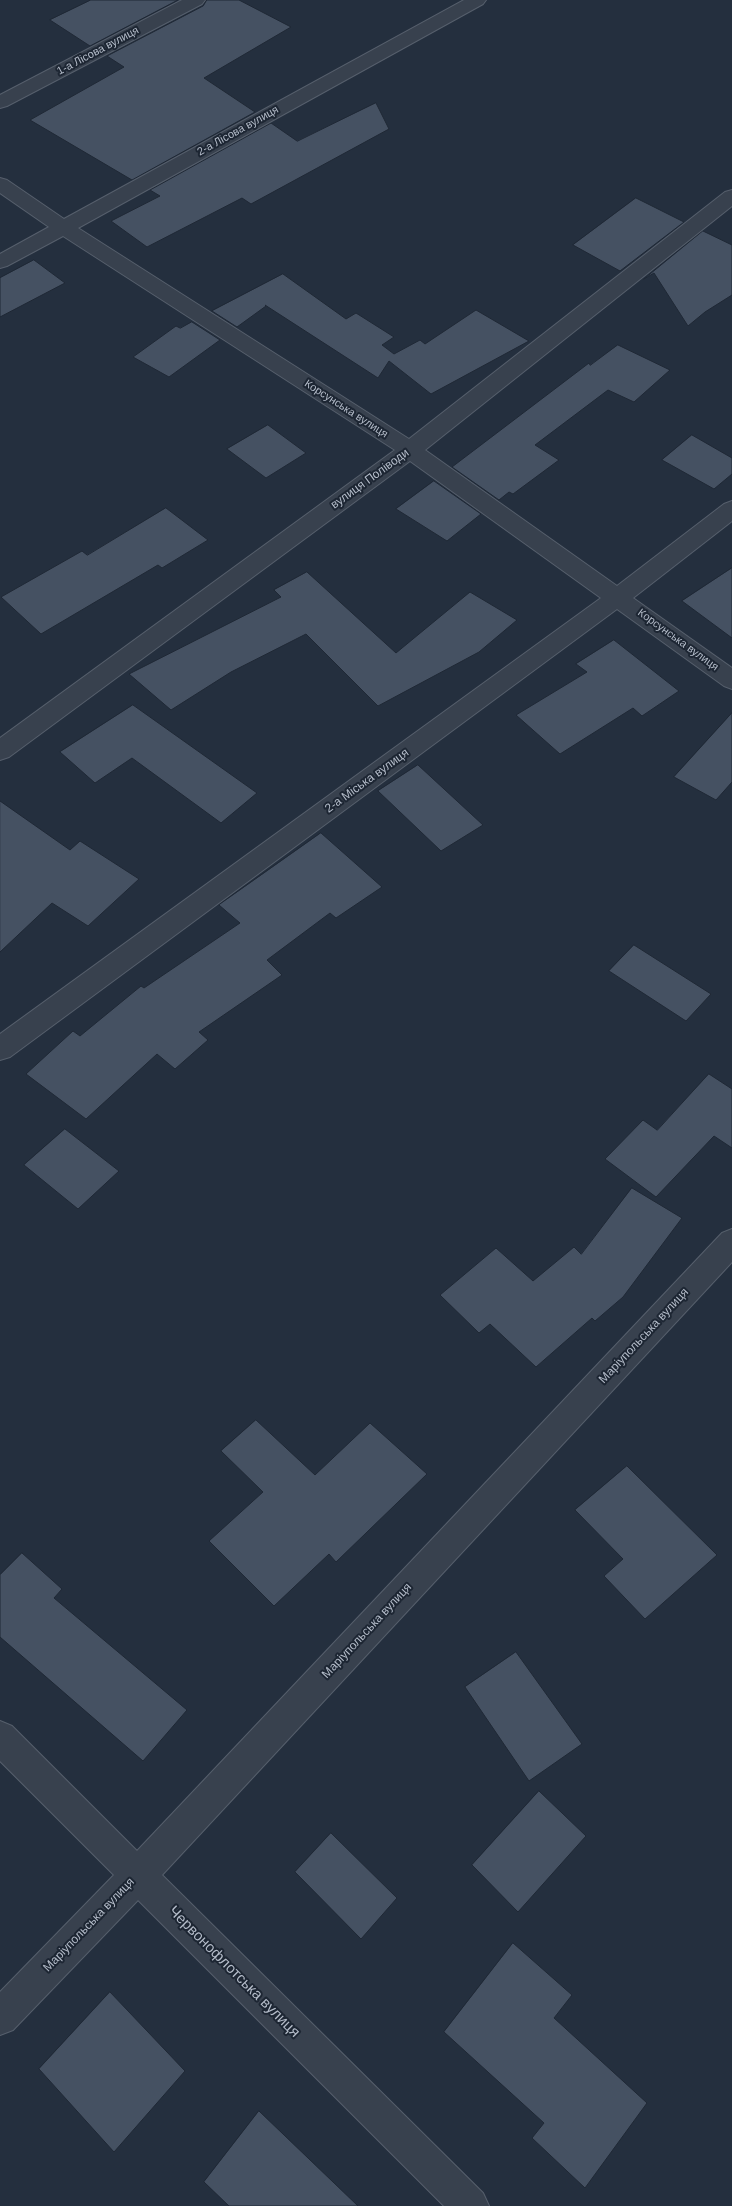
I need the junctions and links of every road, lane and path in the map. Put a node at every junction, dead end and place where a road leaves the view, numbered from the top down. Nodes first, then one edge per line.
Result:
1 (196, 0) edge
2 (477, 0) edge
3 (0, 102) edge
4 (0, 184) edge
5 (732, 196) edge
6 (63, 227) junction
7 (0, 262) edge
8 (410, 450) junction
9 (732, 509) edge
10 (618, 597) junction
11 (732, 680) edge
12 (0, 751) edge
13 (0, 1049) edge
14 (732, 1242) edge
15 (0, 1738) edge
16 (137, 1876) junction
17 (0, 2018) edge
18 (470, 2206) edge

1 - 3 street, 1-а Лісова вулиця
2 - 6 street, 2-а Лісова вулиця
4 - 6 street, Корсунська вулиця
5 - 8 street, вулиця Поліводи
6 - 7 street, 2-а Лісова вулиця
6 - 8 street, Корсунська вулиця
8 - 10 street, Корсунська вулиця
8 - 12 street, вулиця Поліводи
9 - 10 street, 2-а Міська вулиця
10 - 11 street, Корсунська вулиця
10 - 13 street, 2-а Міська вулиця
14 - 16 street, Маріупольська вулиця
15 - 16 street, Червонофлотська вулиця
16 - 17 street, Маріупольська вулиця
16 - 18 street, Червонофлотська вулиця

